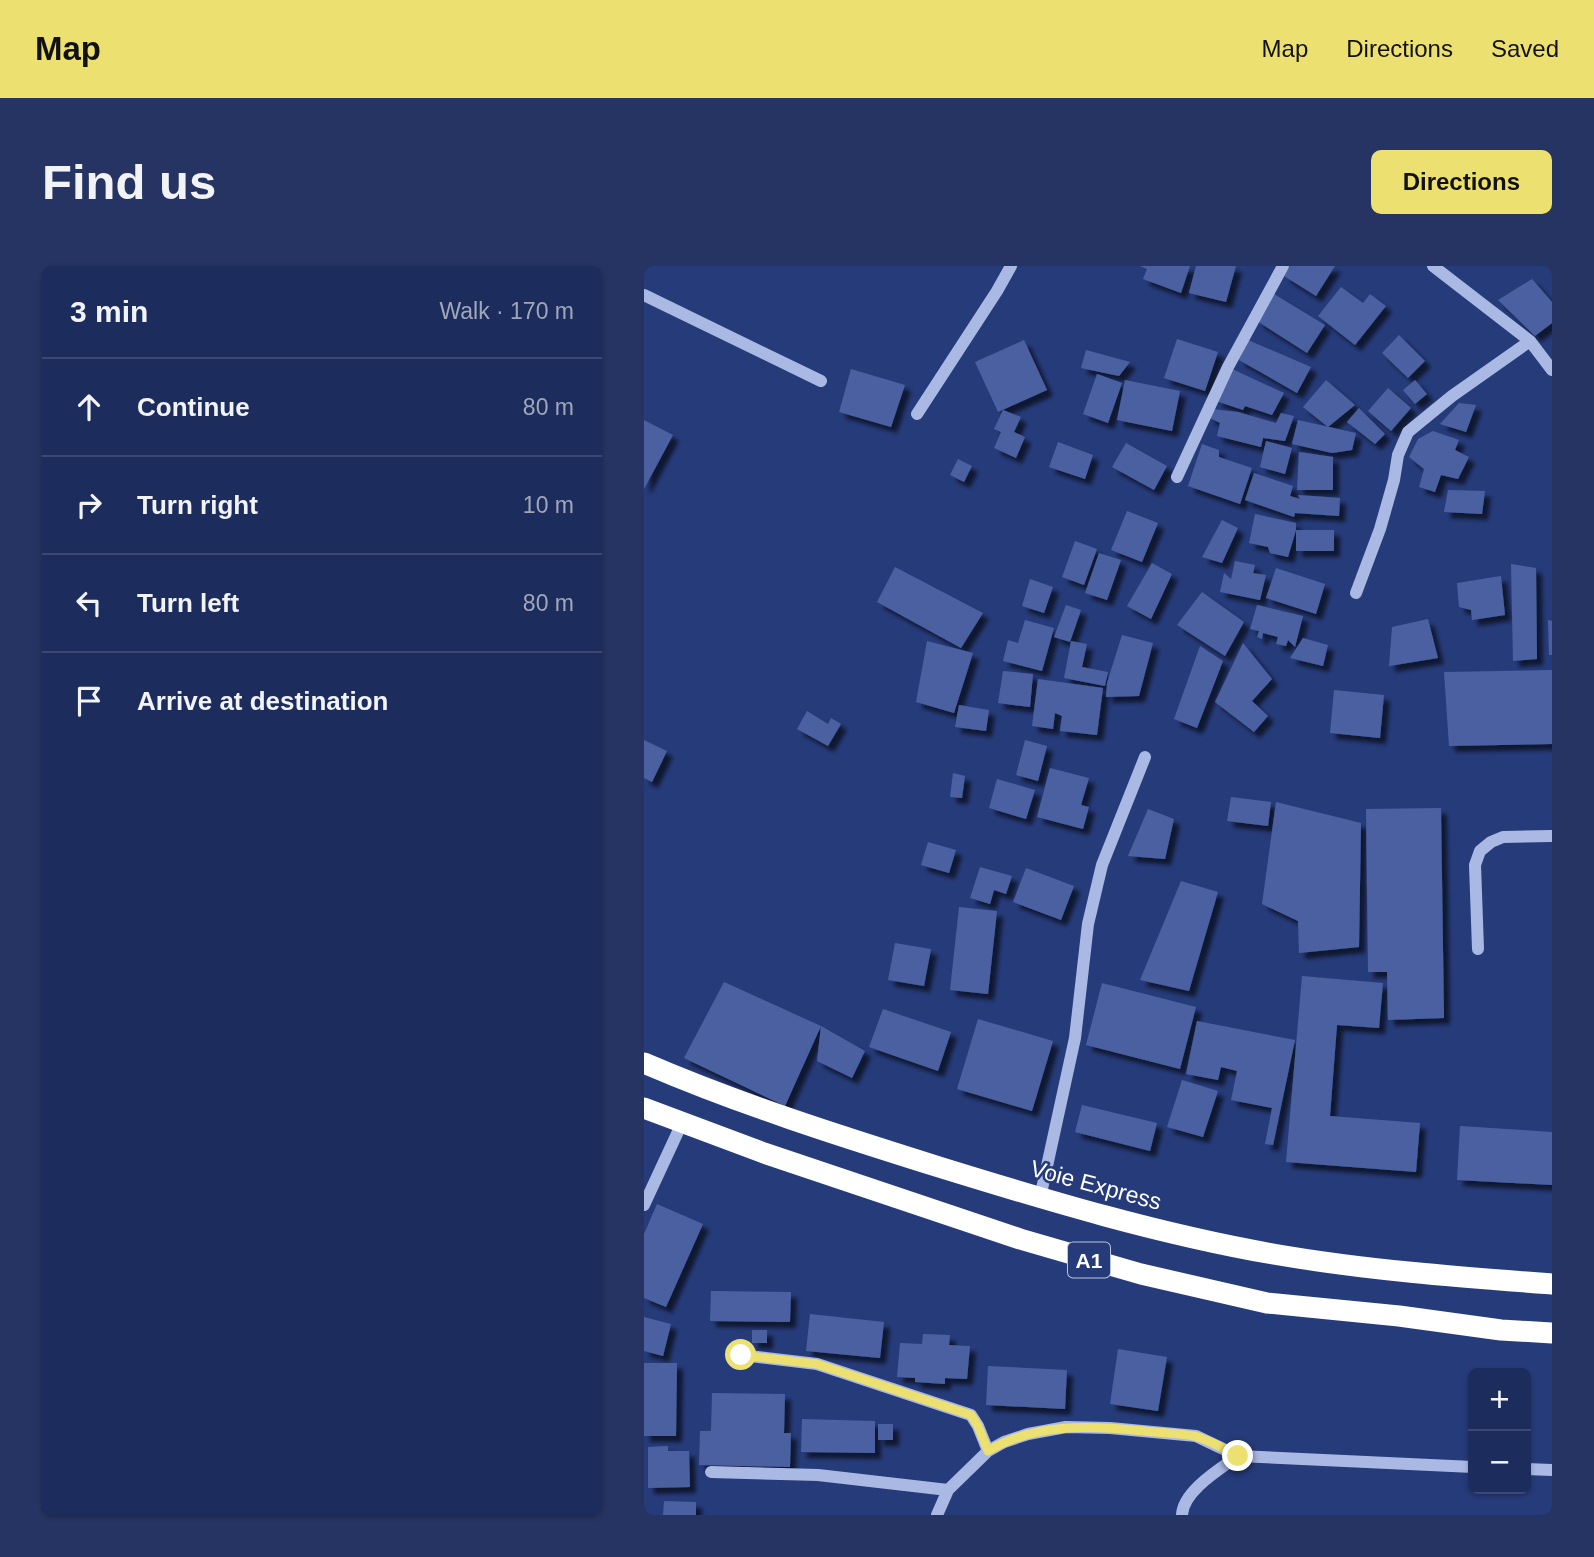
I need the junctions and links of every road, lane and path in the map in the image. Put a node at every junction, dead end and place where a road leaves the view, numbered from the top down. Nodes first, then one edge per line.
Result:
1 (1011, 266) edge
2 (1283, 266) edge
3 (1433, 266) edge
4 (644, 295) edge
5 (1530, 341) junction
6 (1552, 370) edge
7 (821, 381) dead end
8 (917, 414) dead end
9 (1177, 477) dead end
10 (1356, 593) dead end
11 (1145, 757) dead end
12 (1552, 836) edge
13 (1478, 948) dead end
14 (644, 1063) edge
15 (644, 1108) edge
16 (682, 1123) junction
17 (1040, 1198) junction
18 (644, 1205) edge
19 (1552, 1284) edge
20 (1552, 1333) edge
21 (741, 1355) dead end
22 (988, 1451) junction
23 (1238, 1456) junction
24 (1468, 1467) edge
25 (1531, 1469) edge
26 (1552, 1470) edge
27 (711, 1472) dead end
28 (948, 1490) junction
29 (937, 1515) edge
30 (1182, 1515) edge

1 - 8 street
2 - 9 street
3 - 5 street
4 - 7 street
5 - 6 street
5 - 10 street
11 - 17 street
12 - 13 street
14 - 17 highway, Voie Express / A1
15 - 16 highway, A1
16 - 18 street
16 - 20 highway, A1
17 - 19 highway, Voie Express / A1
21 - 22 street
22 - 23 street
22 - 28 street
23 - 24 street
23 - 30 street
25 - 26 street
27 - 28 street
28 - 29 street

